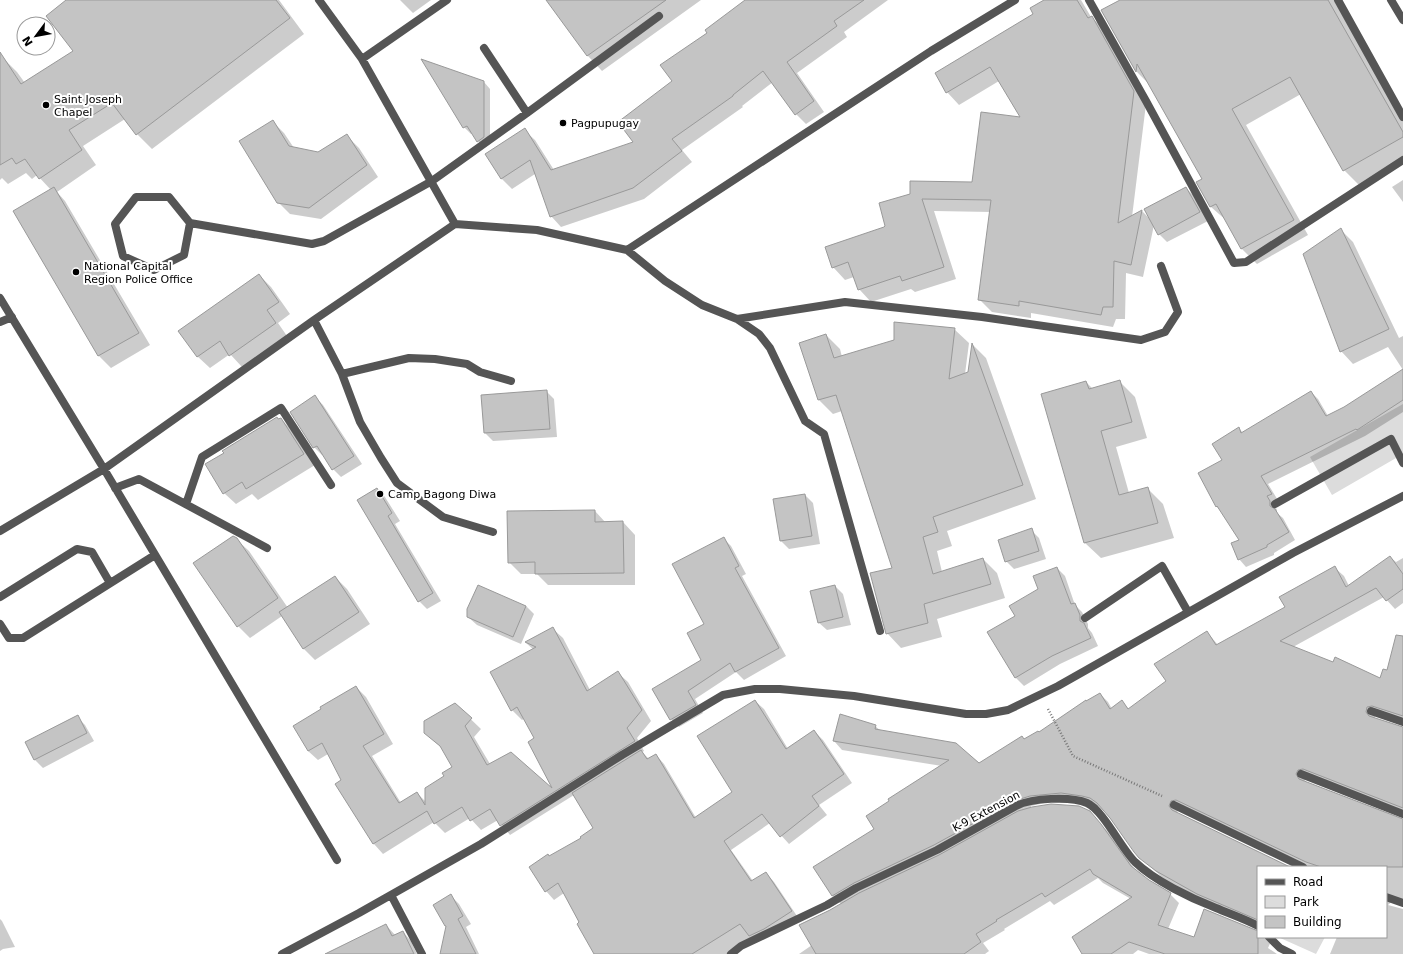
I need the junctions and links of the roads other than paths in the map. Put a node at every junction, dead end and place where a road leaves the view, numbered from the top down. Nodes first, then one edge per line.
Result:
1 (320, 0) edge
2 (447, 0) edge
3 (1015, 0) edge
4 (1338, 0) edge
5 (1391, 0) edge
6 (1092, 1) edge
7 (659, 16) dead end
8 (1403, 20) edge
9 (484, 48) dead end
10 (362, 59) junction
11 (527, 113) junction
12 (1403, 117) edge
13 (1403, 160) edge
14 (432, 181) junction
15 (190, 223) junction
16 (455, 224) junction
17 (627, 250) junction
18 (1161, 266) dead end
19 (0, 298) edge
20 (12, 317) junction
21 (738, 319) junction
22 (314, 320) junction
23 (0, 322) edge
24 (342, 374) junction
25 (511, 382) dead end
26 (1403, 463) edge
27 (104, 469) junction
28 (332, 485) dead end
29 (115, 488) junction
30 (1403, 496) edge
31 (186, 504) junction
32 (1274, 504) dead end
33 (0, 531) edge
34 (494, 532) dead end
35 (268, 548) dead end
36 (155, 555) junction
37 (110, 583) junction
38 (0, 597) edge
39 (1188, 612) junction
40 (1085, 618) dead end
41 (0, 624) edge
42 (880, 631) dead end
43 (1371, 711) dead end
44 (1403, 722) edge
45 (1301, 774) dead end
46 (1174, 805) road end
47 (1403, 814) edge
48 (337, 860) dead end
49 (1301, 866) edge
50 (391, 894) junction
51 (1387, 897) edge
52 (1403, 903) edge
53 (1257, 926) edge
54 (1270, 938) edge
55 (282, 954) edge
56 (422, 954) edge
57 (731, 954) edge
58 (1292, 954) edge

1 - 10 street
2 - 10 street
3 - 17 street
4 - 12 street
5 - 8 street
6 - 13 street
7 - 11 street
9 - 11 street
10 - 14 street
11 - 14 street
14 - 15 street
14 - 16 street
15 - 15 street
16 - 17 street
16 - 22 street
17 - 21 street
18 - 21 street
19 - 20 street
20 - 23 street
20 - 27 street
21 - 42 street
22 - 24 street
22 - 27 street
24 - 25 street
24 - 34 street
26 - 32 street
27 - 29 street
27 - 33 street
28 - 31 street
29 - 31 street
29 - 36 street
30 - 39 street
31 - 35 street
36 - 37 street
36 - 48 street
37 - 38 street
37 - 41 street
39 - 40 street
39 - 50 street
43 - 44 street
45 - 47 street
46 - 49 street
50 - 55 street
50 - 56 street
51 - 52 street
53 - 57 street, K-9 Extension
54 - 58 street

